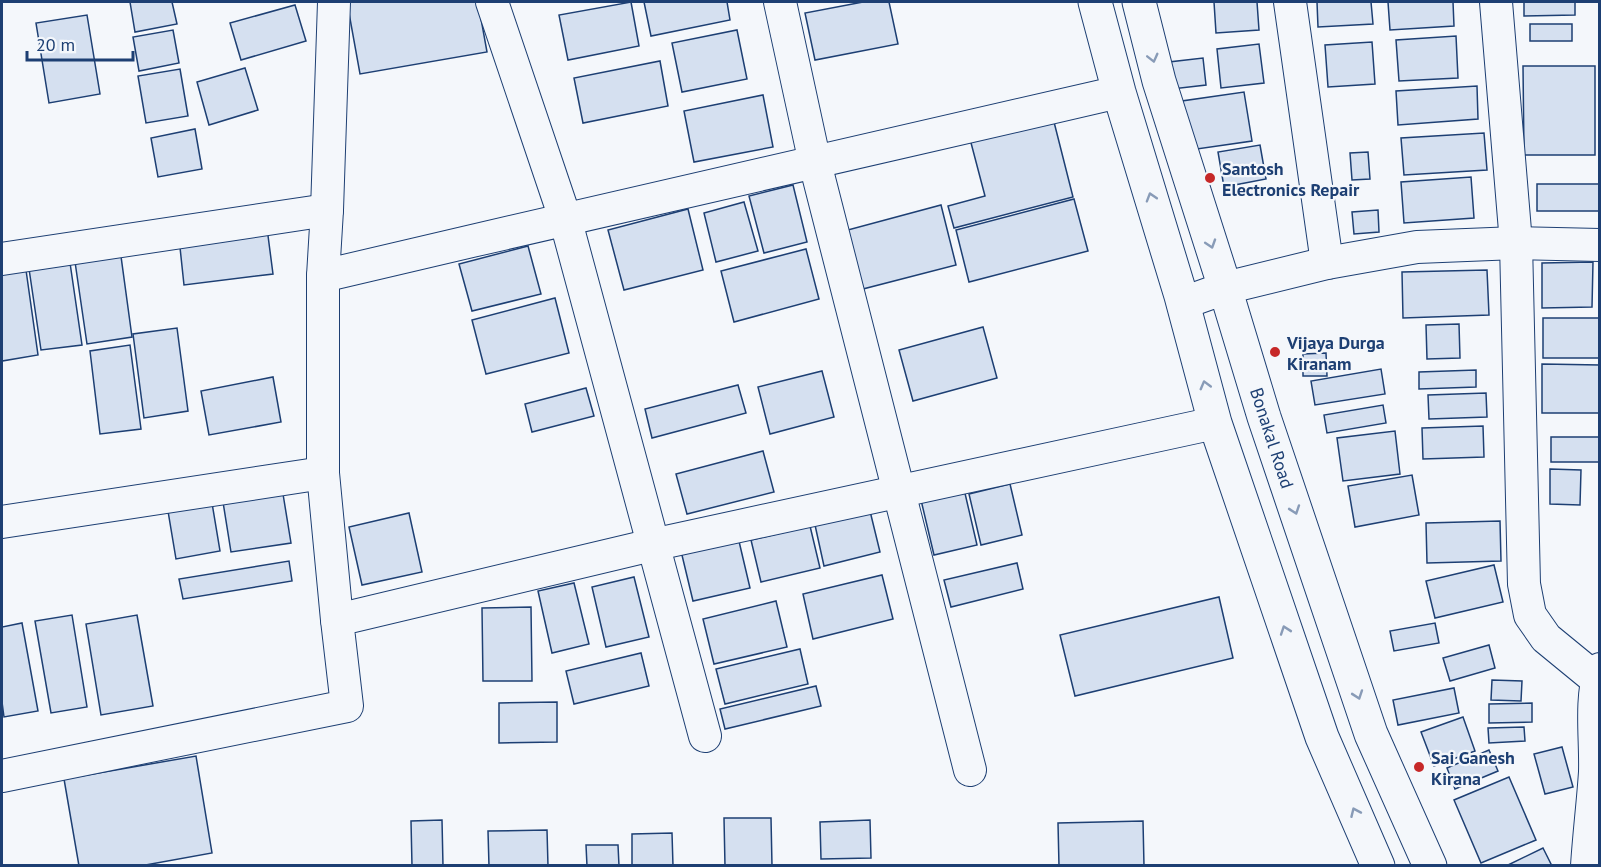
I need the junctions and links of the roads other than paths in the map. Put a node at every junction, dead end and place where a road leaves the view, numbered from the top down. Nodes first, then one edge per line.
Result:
1 (334, 2) edge
2 (492, 2) edge
3 (780, 2) edge
4 (1095, 2) edge
5 (1139, 2) edge
6 (1290, 2) edge
7 (1496, 2) edge
8 (1119, 92) junction
9 (815, 163) junction
10 (327, 210) junction
11 (565, 218) junction
12 (1516, 243) junction
13 (1599, 245) edge
14 (2, 259) edge
15 (1327, 263) junction
16 (323, 276) junction
17 (1225, 288) junction
18 (1183, 303) junction
19 (1215, 423) junction
20 (323, 473) junction
21 (897, 490) junction
22 (2, 522) edge
23 (652, 544) junction
24 (337, 620) junction
25 (1598, 674) edge
26 (705, 736) dead end
27 (970, 770) dead end
28 (2, 776) edge
29 (1378, 866) edge
30 (1430, 866) edge
31 (1587, 866) edge

1 - 10 street
2 - 11 street
3 - 9 street
4 - 8 main road
5 -> 17 main road, Bonakal Road
6 - 15 street
7 - 12 street
8 - 9 street
18 -> 8 main road
9 - 11 street
9 - 21 street
10 - 14 street
10 - 16 street
11 - 16 street
11 - 23 street
12 - 13 street
12 - 15 street
12 - 25 street
15 - 17 street
16 - 20 street
17 - 18 street
17 -> 30 main road, Bonakal Road
19 -> 18 main road
19 - 21 street
29 -> 19 main road
20 - 22 street
20 - 24 street
21 - 23 street
21 - 27 street
23 - 24 street
23 - 26 street
24 - 28 street
25 - 31 street

